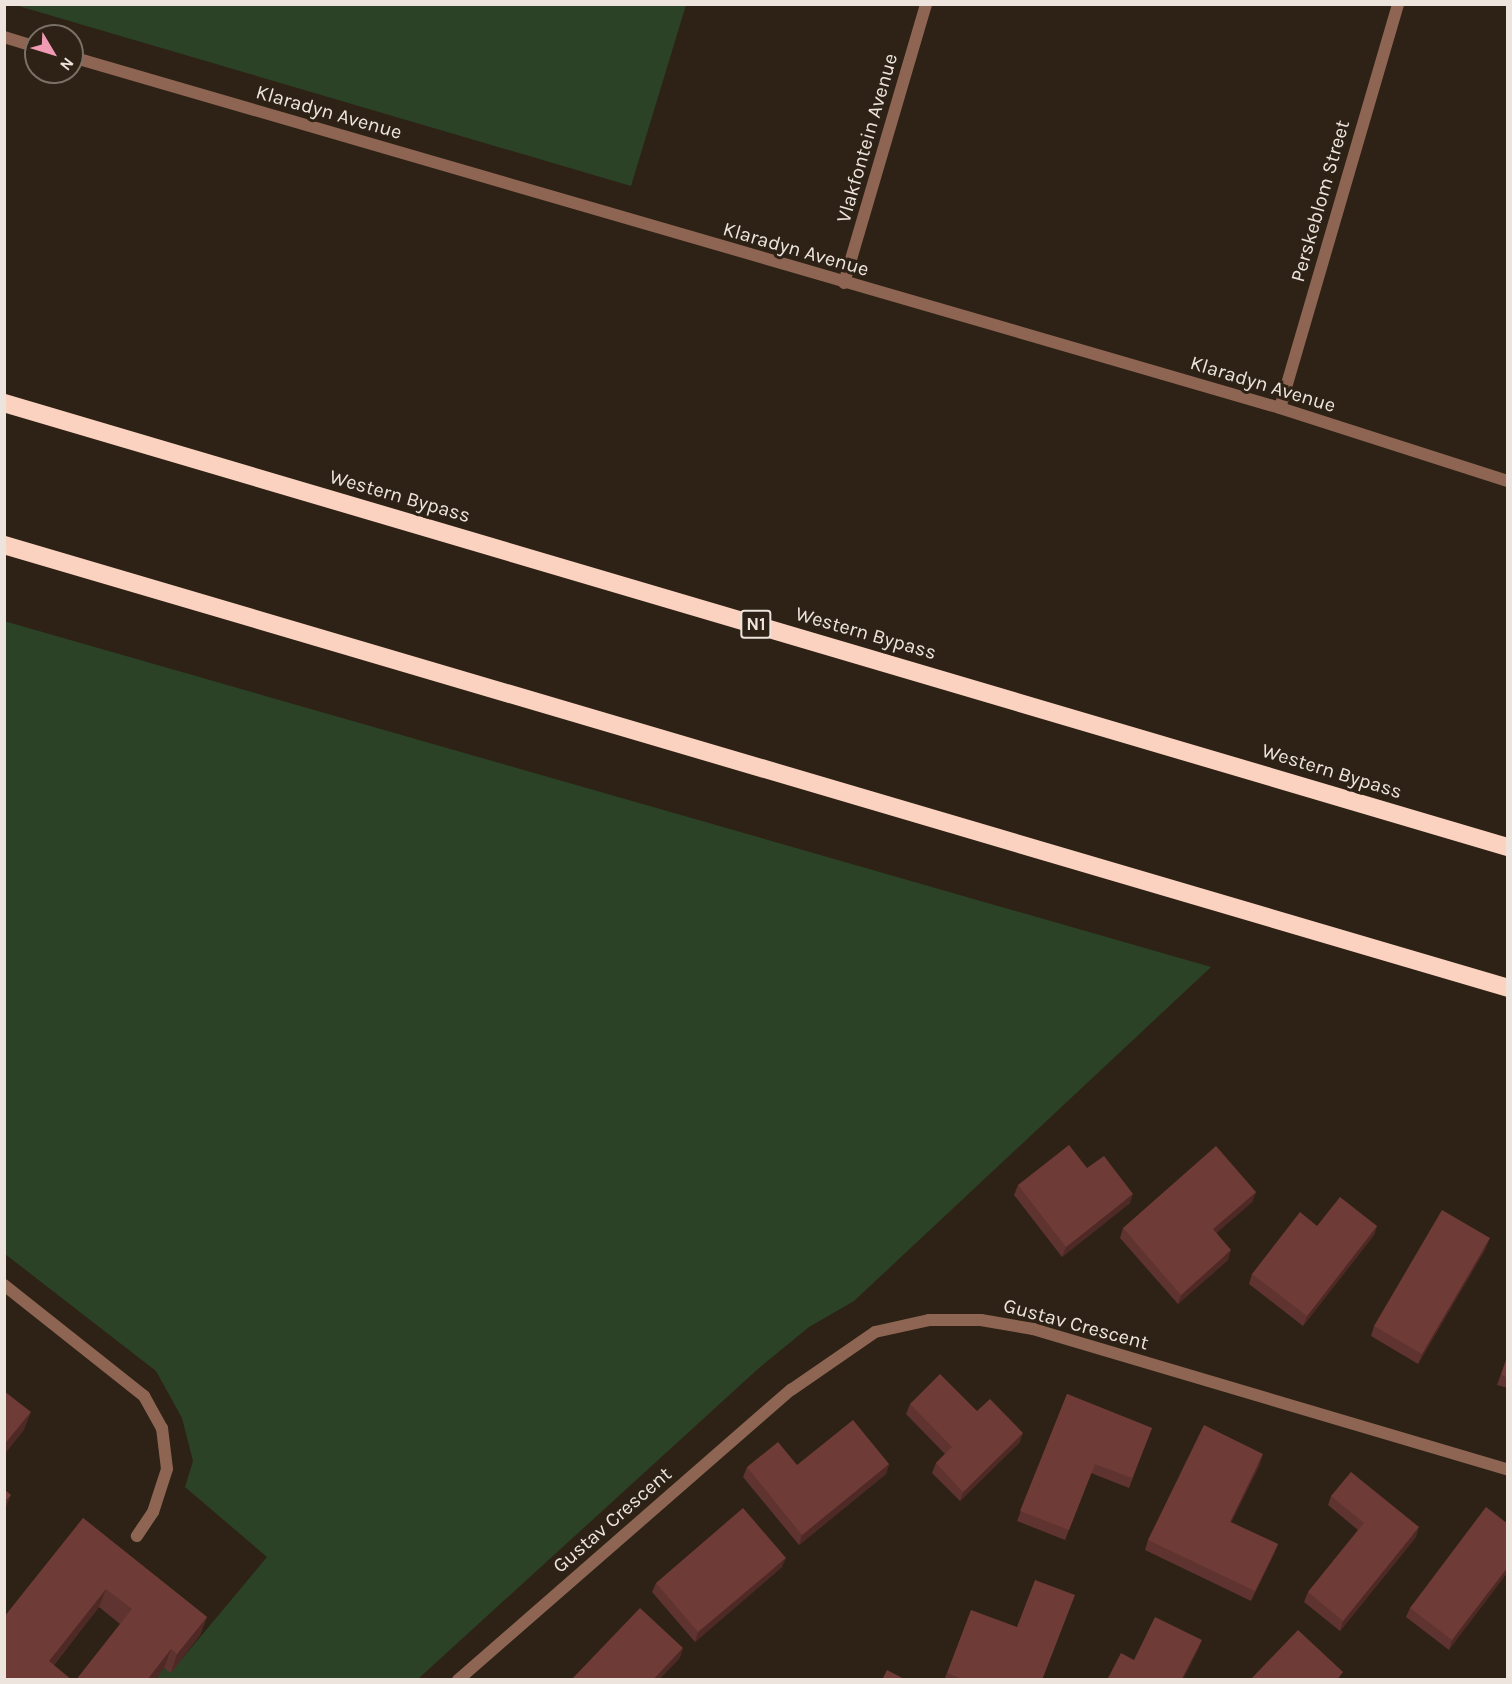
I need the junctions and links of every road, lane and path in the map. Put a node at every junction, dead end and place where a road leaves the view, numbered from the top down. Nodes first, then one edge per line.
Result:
1 (926, 4) edge
2 (1398, 4) edge
3 (4, 37) edge
4 (24, 43) edge
5 (84, 61) edge
6 (844, 283) junction
7 (4, 403) edge
8 (1280, 408) junction
9 (1508, 481) edge
10 (4, 545) edge
11 (1508, 847) edge
12 (1508, 988) edge
13 (4, 1285) edge
14 (1508, 1470) edge
15 (137, 1536) dead end
16 (458, 1680) edge

1 - 6 street, Vlakfontein Avenue
2 - 8 street, Perskeblom Street
3 - 4 street
5 - 6 street, Klaradyn Avenue
6 - 8 street, Klaradyn Avenue
7 - 11 highway, Western Bypass / N1
8 - 9 street, Klaradyn Avenue
10 - 12 highway
13 - 15 street
14 - 16 street, Gustav Crescent

